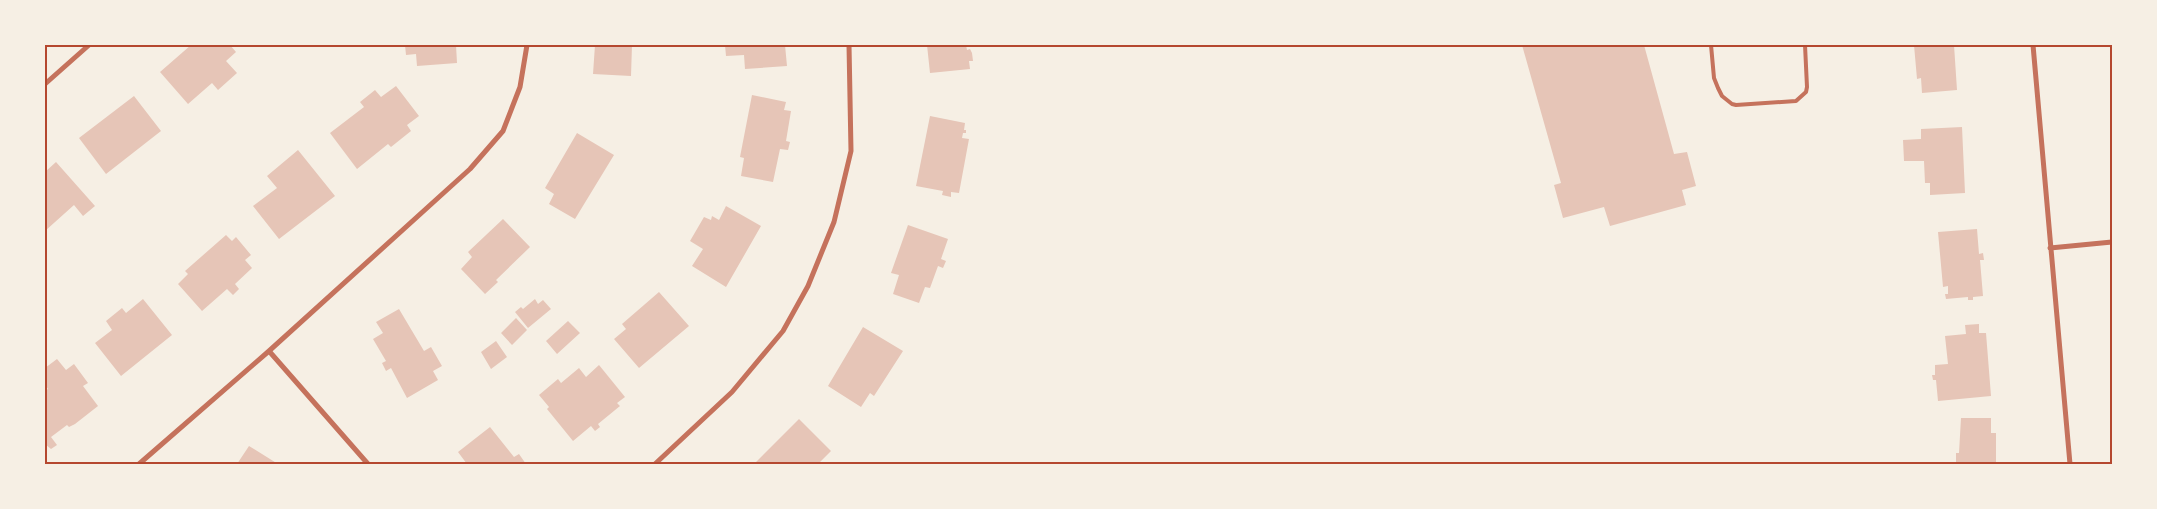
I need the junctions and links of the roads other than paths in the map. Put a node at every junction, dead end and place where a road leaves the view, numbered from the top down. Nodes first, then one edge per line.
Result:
1 (90, 45) edge
2 (528, 45) edge
3 (850, 45) edge
4 (1711, 45) edge
5 (1805, 45) edge
6 (2032, 45) edge
7 (45, 84) edge
8 (2112, 242) edge
9 (2050, 248) junction
10 (268, 351) junction
11 (139, 464) edge
12 (368, 464) edge
13 (655, 464) edge
14 (2070, 464) edge

1 - 7 street
2 - 10 street
3 - 13 street
4 - 5 lane
6 - 9 street
8 - 9 street
9 - 14 street
10 - 11 street
10 - 12 street

